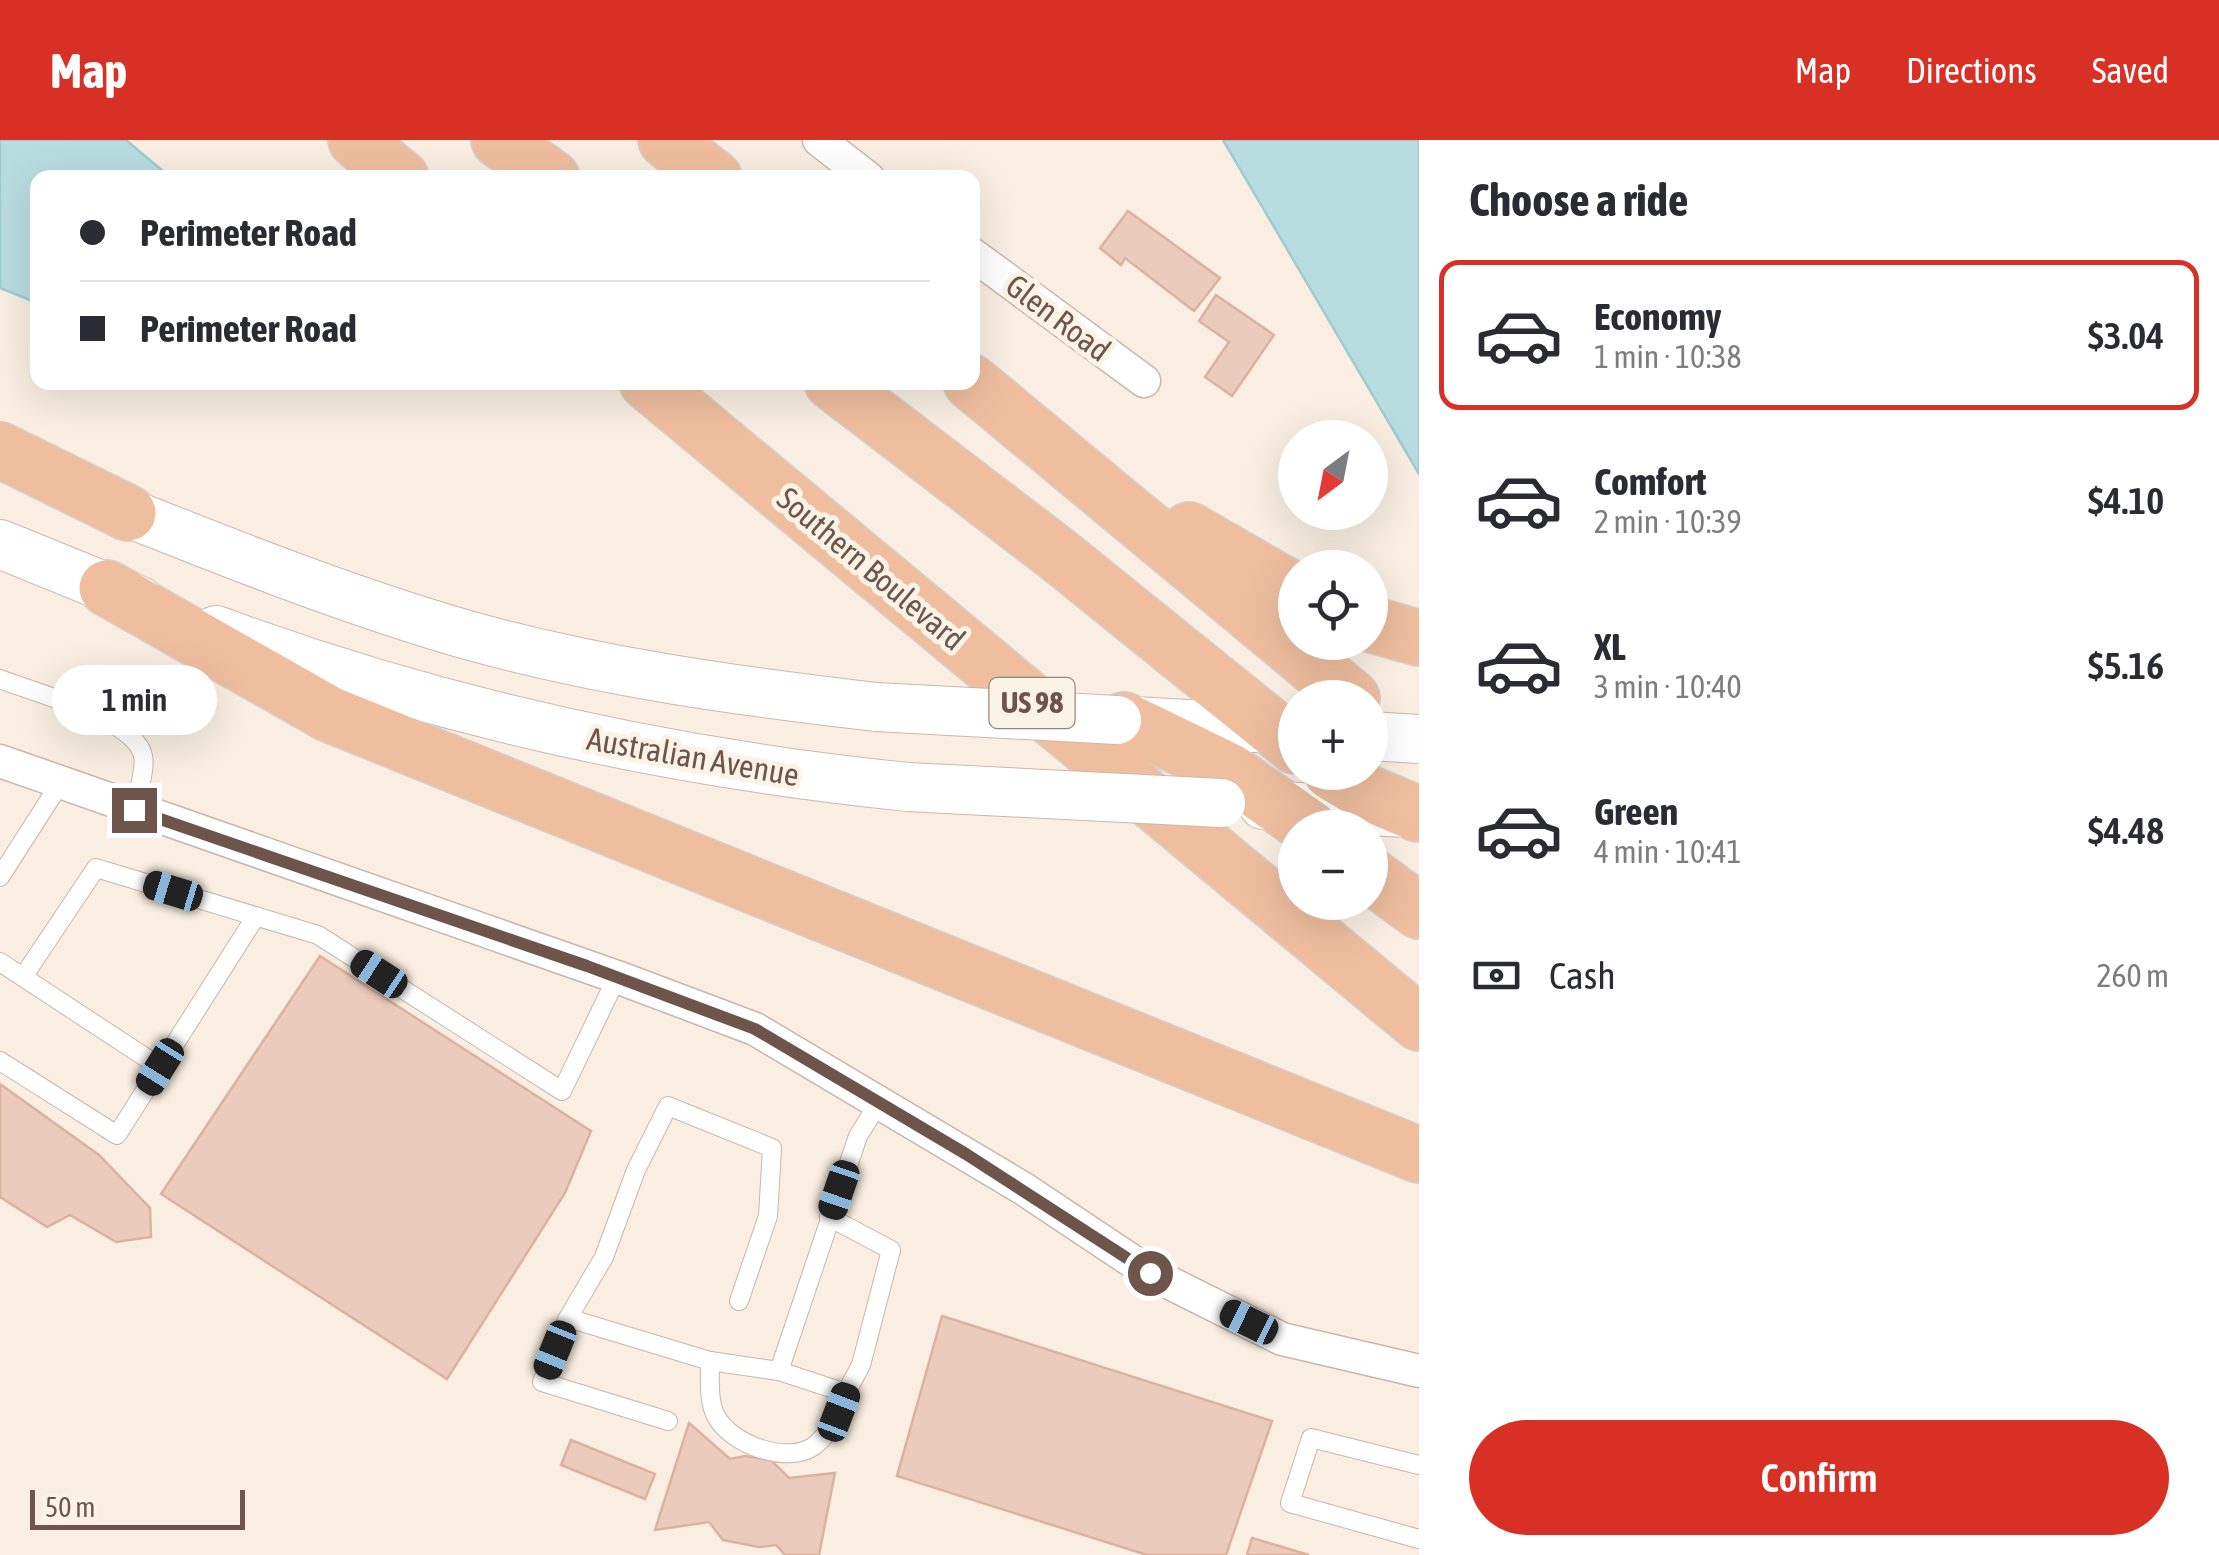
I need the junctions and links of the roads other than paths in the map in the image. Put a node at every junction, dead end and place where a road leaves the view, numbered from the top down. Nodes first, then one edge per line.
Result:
1 (356, 140) edge
2 (499, 140) edge
3 (666, 140) edge
4 (818, 140) edge
5 (392, 170) edge
6 (541, 170) edge
7 (704, 170) edge
8 (857, 170) edge
9 (980, 260) edge
10 (1144, 382) dead end
11 (980, 389) edge
12 (657, 390) edge
13 (842, 390) edge
14 (0, 450) edge
15 (1064, 457) junction
16 (0, 462) edge
17 (128, 513) junction
18 (0, 544) edge
19 (1278, 581) edge
20 (106, 588) junction
21 (1388, 629) edge
22 (1419, 638) edge
23 (0, 679) edge
24 (1330, 680) edge
25 (1121, 720) junction
26 (1388, 726) edge
27 (1278, 727) edge
28 (1278, 734) edge
29 (1388, 737) edge
30 (1419, 739) edge
31 (1419, 751) edge
32 (0, 761) edge
33 (59, 785) junction
34 (1361, 790) edge
35 (134, 810) junction
36 (1285, 810) edge
37 (1278, 814) edge
38 (1418, 814) edge
39 (1388, 815) edge
40 (0, 877) edge
41 (1388, 888) edge
42 (1419, 911) edge
43 (256, 916) junction
44 (0, 962) edge
45 (23, 977) junction
46 (617, 977) junction
47 (1419, 1023) edge
48 (0, 1061) edge
49 (160, 1067) junction
50 (880, 1100) junction
51 (1419, 1156) edge
52 (829, 1216) junction
53 (739, 1302) dead end
54 (568, 1318) junction
55 (710, 1361) junction
56 (780, 1371) junction
57 (1419, 1371) edge
58 (846, 1393) junction
59 (668, 1421) dead end
60 (1419, 1465) edge
61 (1419, 1539) edge

1 - 5 highway
2 - 6 highway
3 - 7 highway
4 - 8 street
9 - 10 street, Glen Road
11 - 15 highway
12 - 47 highway, Southern Boulevard / US 98
13 - 27 highway
14 - 17 highway
15 - 19 highway
15 - 24 highway
16 - 17 main road
17 - 25 main road, bridge
18 - 20 main road, Australian Avenue
20 - 37 main road, Australian Avenue, bridge
20 - 51 highway
21 - 22 highway
23 - 35 lane
25 - 28 main road
25 - 36 highway
26 - 31 highway
29 - 30 main road, bridge
32 - 33 street
33 - 35 street
33 - 40 lane
34 - 38 highway
35 - 46 street
38 - 39 main road, Australian Avenue
41 - 42 highway
43 - 45 lane
43 - 46 lane
43 - 49 lane
44 - 45 lane
45 - 49 lane
46 - 50 street
48 - 49 lane
50 - 52 lane
50 - 57 street
52 - 56 lane
52 - 58 lane
53 - 54 lane
54 - 55 lane
54 - 59 lane
55 - 56 lane
55 - 58 lane
56 - 58 lane
60 - 61 lane

